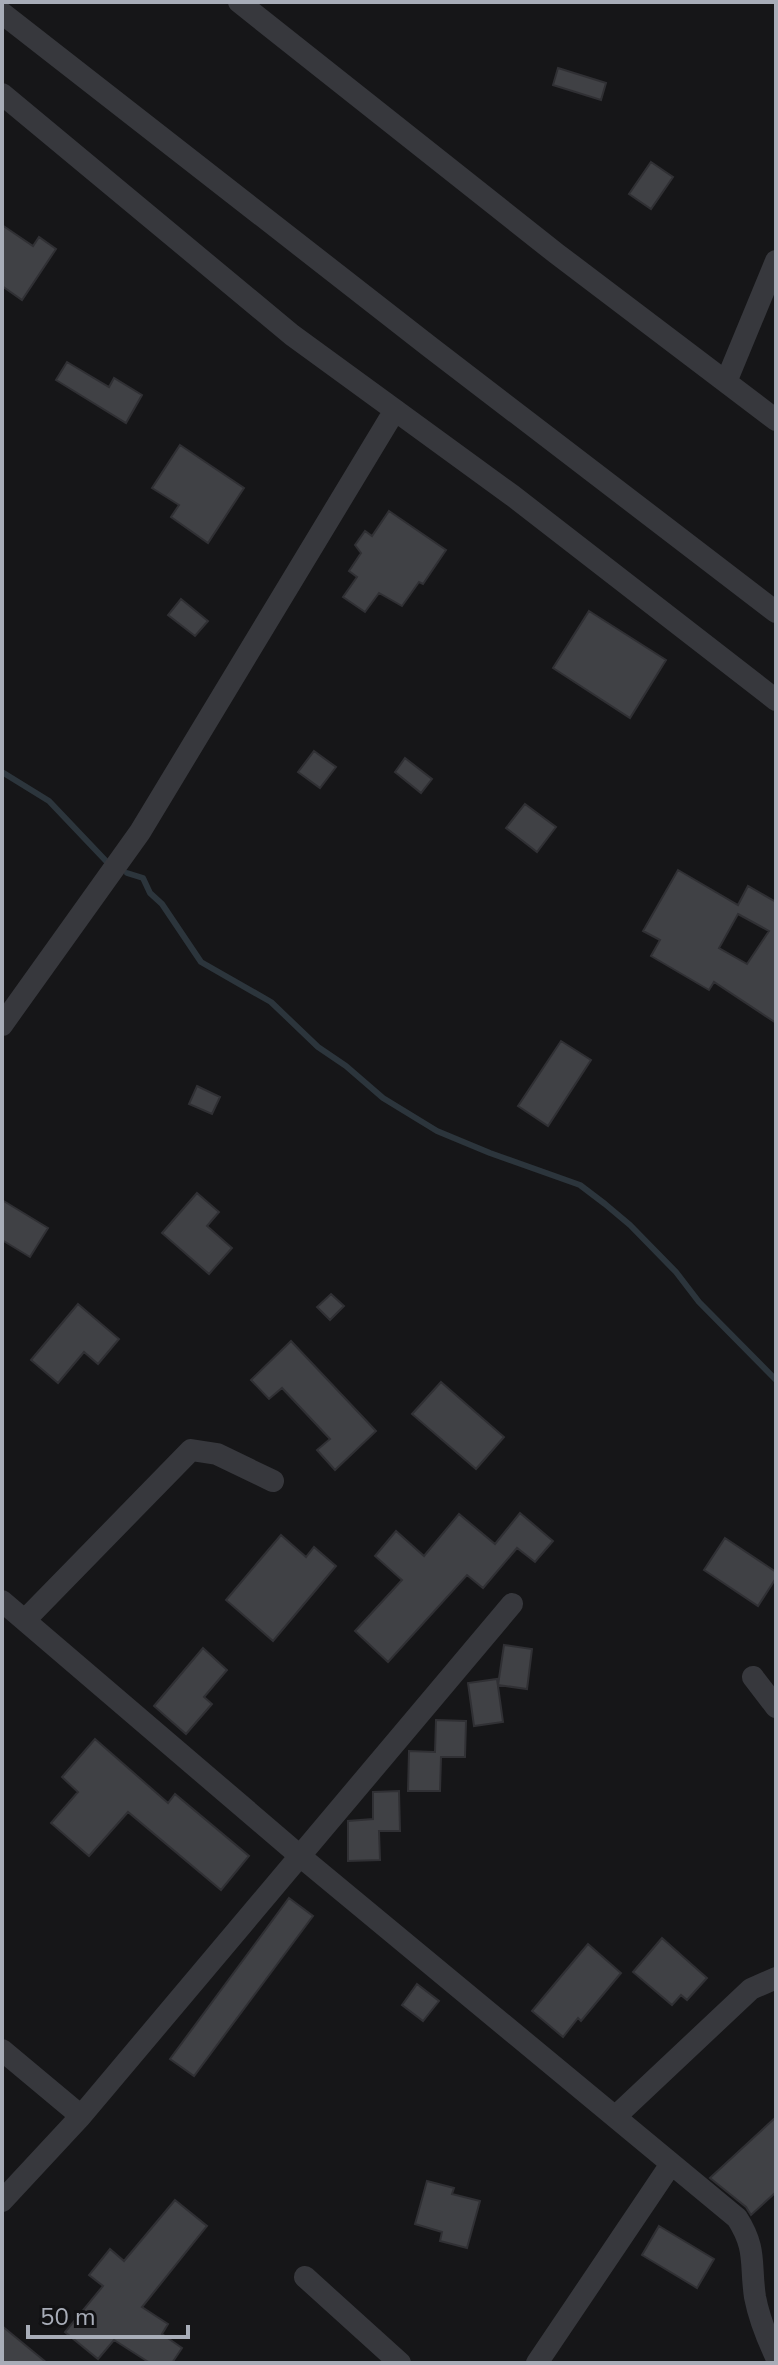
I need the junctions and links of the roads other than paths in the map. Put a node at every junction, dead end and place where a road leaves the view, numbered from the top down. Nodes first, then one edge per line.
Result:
1 (239, 2) edge
2 (2, 13) edge
3 (2, 94) edge
4 (776, 261) edge
5 (726, 382) junction
6 (395, 410) junction
7 (776, 420) edge
8 (776, 612) edge
9 (776, 700) edge
10 (2, 1025) edge
11 (273, 1481) dead end
12 (2, 1601) edge
13 (512, 1604) dead end
14 (25, 1620) junction
15 (753, 1677) dead end
16 (776, 1707) edge
17 (300, 1856) junction
18 (776, 1978) edge
19 (2, 2050) edge
20 (81, 2116) junction
21 (615, 2117) junction
22 (671, 2164) junction
23 (2, 2201) edge
24 (305, 2277) dead end
25 (776, 2357) edge
26 (400, 2363) edge
27 (537, 2363) edge

1 - 5 street
2 - 8 street
3 - 6 street
4 - 5 street
5 - 7 street
6 - 9 street
6 - 10 street
11 - 14 street
12 - 14 street
13 - 17 street
14 - 17 street
15 - 16 street
17 - 20 street
17 - 21 street
18 - 21 street
19 - 20 street
20 - 23 street
21 - 22 street
22 - 25 street
22 - 27 street
24 - 26 street

